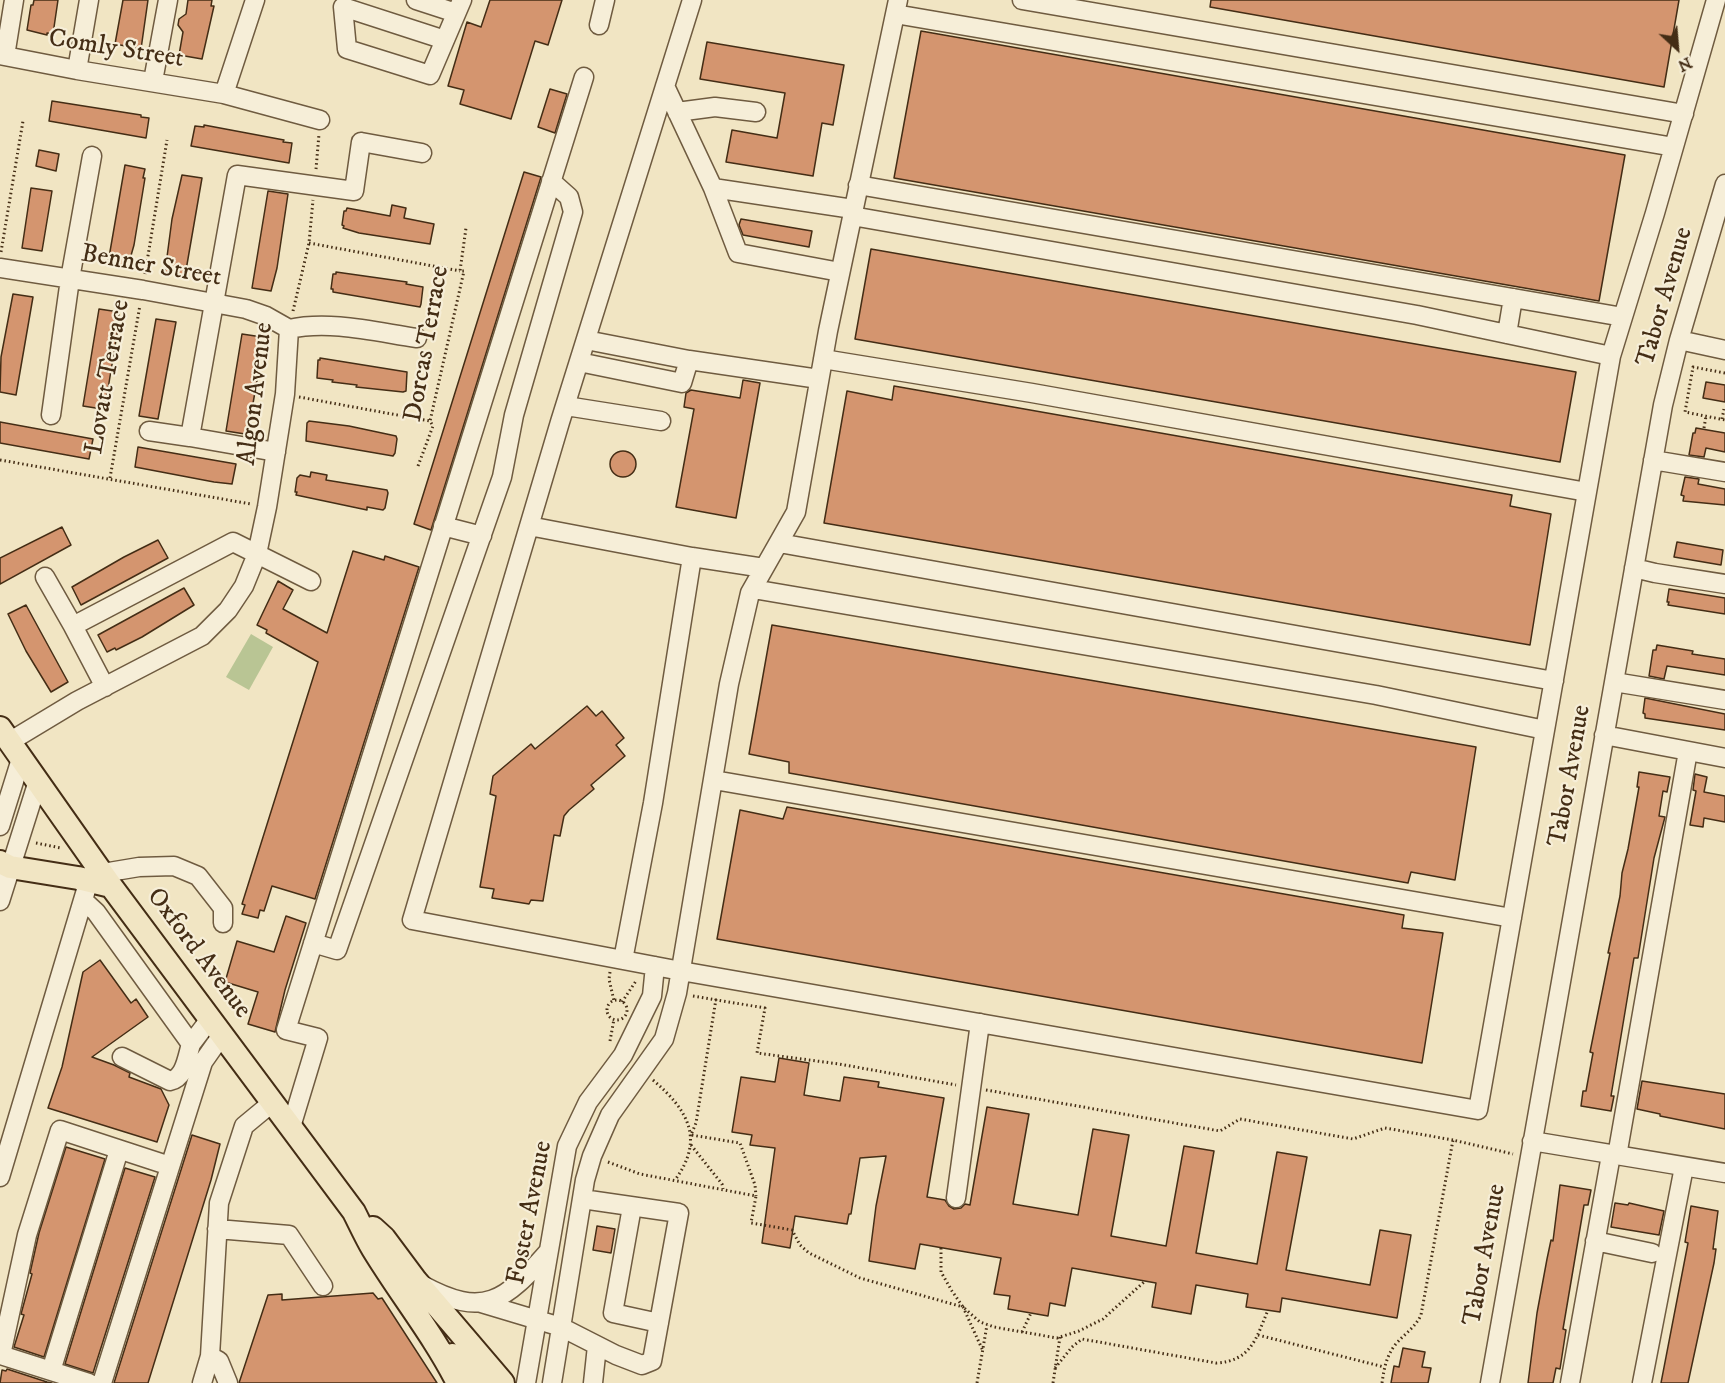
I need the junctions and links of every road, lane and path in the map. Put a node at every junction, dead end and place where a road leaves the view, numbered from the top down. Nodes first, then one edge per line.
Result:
1 (14, 0) edge
2 (89, 0) edge
3 (168, 0) edge
4 (255, 0) edge
5 (416, 0) edge
6 (605, 0) edge
7 (692, 0) edge
8 (1022, 0) edge
9 (1716, 0) edge
10 (343, 3) edge
11 (459, 7) edge
12 (896, 7) edge
13 (599, 25) dead end
14 (445, 40) junction
15 (2, 56) edge
16 (77, 70) junction
17 (584, 77) dead end
18 (153, 81) junction
19 (665, 86) junction
20 (224, 94) junction
21 (677, 112) junction
22 (756, 112) dead end
23 (1684, 114) junction
24 (320, 120) joint
25 (23, 121) dead end
26 (167, 140) dead end
27 (1674, 147) junction
28 (422, 153) dead end
29 (92, 156) dead end
30 (551, 181) junction
31 (1725, 184) edge
32 (858, 185) junction
33 (314, 186) junction
34 (713, 188) junction
35 (960, 202) junction
36 (853, 213) junction
37 (466, 228) dead end
38 (955, 235) junction
39 (1155, 236) junction
40 (309, 243) junction
41 (0, 258) edge
42 (0, 268) edge
43 (1149, 268) junction
44 (460, 271) junction
45 (840, 272) junction
46 (70, 279) junction
47 (143, 290) junction
48 (1513, 298) junction
49 (214, 304) junction
50 (1623, 317) junction
51 (289, 329) junction
52 (1507, 334) junction
53 (417, 338) dead end
54 (586, 340) junction
55 (1679, 340) junction
56 (1725, 350) edge
57 (1611, 356) junction
58 (823, 358) junction
59 (689, 360) junction
60 (579, 362) junction
61 (1725, 373) edge
62 (819, 379) junction
63 (285, 394) junction
64 (566, 405) junction
65 (1724, 409) dead end
66 (51, 415) dead end
67 (1706, 416) junction
68 (1723, 420) edge
69 (430, 421) junction
70 (661, 421) dead end
71 (1704, 428) dead end
72 (149, 430) dead end
73 (190, 437) junction
74 (276, 452) junction
75 (0, 460) edge
76 (1653, 460) junction
77 (418, 466) dead end
78 (1725, 472) edge
79 (110, 478) junction
80 (1587, 492) junction
81 (267, 507) junction
82 (443, 526) junction
83 (530, 526) junction
84 (482, 536) junction
85 (779, 543) junction
86 (257, 554) junction
87 (692, 557) junction
88 (1634, 567) junction
89 (764, 568) junction
90 (45, 577) dead end
91 (311, 581) dead end
92 (1725, 584) edge
93 (753, 589) junction
94 (73, 626) junction
95 (1554, 681) junction
96 (1614, 682) junction
97 (105, 687) junction
98 (1725, 700) edge
99 (1545, 730) junction
100 (1604, 735) junction
101 (10, 743) edge
102 (1688, 751) junction
103 (1725, 758) edge
104 (714, 780) junction
105 (38, 781) junction
106 (6, 795) edge
107 (0, 826) edge
108 (31, 842) dead end
109 (61, 848) dead end
110 (5, 865) edge
111 (97, 885) junction
112 (0, 902) edge
113 (1512, 918) junction
114 (223, 923) dead end
115 (313, 943) junction
116 (617, 965) junction
117 (655, 966) junction
118 (681, 971) junction
119 (637, 976) dead end
120 (689, 995) dead end
121 (716, 999) junction
122 (614, 1000) junction
123 (622, 1002) junction
124 (614, 1019) junction
125 (980, 1023) junction
126 (216, 1027) junction
127 (190, 1044) junction
128 (609, 1049) dead end
129 (122, 1057) dead end
130 (653, 1079) dead end
131 (971, 1088) junction
132 (273, 1102) junction
133 (291, 1127) junction
134 (722, 1132) dead end
135 (691, 1136) junction
136 (720, 1140) junction
137 (1453, 1140) junction
138 (1532, 1141) junction
139 (691, 1145) junction
140 (119, 1149) junction
141 (1513, 1154) dead end
142 (1614, 1155) junction
143 (604, 1161) dead end
144 (170, 1166) junction
145 (1684, 1167) junction
146 (1725, 1173) edge
147 (0, 1178) edge
148 (675, 1180) junction
149 (724, 1190) junction
150 (756, 1196) junction
151 (956, 1198) dead end
152 (582, 1199) junction
153 (632, 1207) junction
154 (354, 1212) junction
155 (217, 1229) junction
156 (1595, 1241) junction
157 (941, 1248) dead end
158 (548, 1252) junction
159 (1653, 1253) dead end
160 (416, 1281) junction
161 (1145, 1281) dead end
162 (322, 1286) dead end
163 (481, 1303) junction
164 (963, 1307) junction
165 (1268, 1310) dead end
166 (1031, 1313) dead end
167 (420, 1317) junction
168 (536, 1320) junction
169 (659, 1323) junction
170 (987, 1325) junction
171 (561, 1327) junction
172 (1079, 1331) junction
173 (1022, 1332) junction
174 (1258, 1335) junction
175 (1060, 1336) junction
176 (1082, 1339) junction
177 (597, 1346) junction
178 (983, 1351) junction
179 (210, 1356) junction
180 (1055, 1368) junction
181 (1384, 1368) junction
182 (51, 1371) junction
183 (89, 1383) edge
184 (102, 1383) edge
185 (202, 1383) edge
186 (228, 1383) edge
187 (458, 1383) edge
188 (478, 1383) edge
189 (503, 1383) edge
190 (525, 1383) edge
191 (552, 1383) edge
192 (593, 1383) edge
193 (977, 1383) edge
194 (1053, 1383) edge
195 (1382, 1383) edge
196 (1490, 1383) edge
197 (1570, 1383) edge
198 (1642, 1383) edge

1 - 15 street
2 - 16 street
3 - 18 street
4 - 20 street
5 - 11 street
6 - 13 street
7 - 19 street
8 - 23 street
9 - 23 street
10 - 14 street
10 - 14 street
11 - 14 street
12 - 27 street
12 - 32 street, Foster Avenue
15 - 16 street, Comly Street
16 - 18 street, Comly Street
17 - 30 street
18 - 20 street, Comly Street
19 - 21 street
19 - 54 street
20 - 24 street
21 - 22 street
21 - 34 street
23 - 27 street
24 - 33 path, Algon Avenue
25 - 41 path
26 - 47 path, Lovatt Terrace
27 - 50 street
28 - 33 street
29 - 46 street
30 - 82 street
30 - 84 street
31 - 55 street, Tabor Avenue
32 - 35 street
32 - 36 street, Foster Avenue
33 - 40 path, Algon Avenue
33 - 49 street
34 - 36 street
34 - 45 street
35 - 38 street
35 - 39 street
36 - 38 street
36 - 45 street, Foster Avenue
37 - 44 path, Dorcas Terrace
38 - 43 street
39 - 43 street
39 - 48 street
40 - 44 path
40 - 51 path, Algon Avenue
42 - 46 street, Benner Street
43 - 52 street
44 - 69 path, Dorcas Terrace
45 - 58 street, Foster Avenue
46 - 47 street, Benner Street
46 - 66 street
47 - 49 street, Benner Street
47 - 79 path, Lovatt Terrace
48 - 50 street
48 - 52 street
49 - 51 street, Benner Street
49 - 73 street
50 - 57 street
51 - 53 street
51 - 63 street, Algon Avenue
52 - 57 street
54 - 59 street
54 - 60 street
55 - 56 street
55 - 76 street, Tabor Avenue
57 - 80 street
58 - 62 street, Foster Avenue
58 - 80 street
59 - 60 street
59 - 62 street
60 - 64 street
61 - 67 path
62 - 85 street, Foster Avenue
63 - 69 path
63 - 74 street, Algon Avenue
64 - 70 street
64 - 83 street
65 - 68 path
67 - 68 path
67 - 71 path
69 - 77 path, Dorcas Terrace
72 - 73 street
73 - 74 street
74 - 81 street, Algon Avenue
75 - 79 path
76 - 78 street
76 - 88 street, Tabor Avenue
79 - 81 path
80 - 95 street
81 - 86 street, Algon Avenue
82 - 84 street
82 - 115 street
83 - 87 street
83 - 116 street
84 - 115 street
85 - 89 street, Foster Avenue
85 - 95 street
86 - 91 street
86 - 94 street
86 - 97 street, Algon Avenue
87 - 89 street
87 - 116 street
88 - 92 street
88 - 96 street, Tabor Avenue
89 - 93 street, Foster Avenue
90 - 94 street
93 - 99 street
93 - 104 street, Foster Avenue
94 - 97 street
95 - 99 street
96 - 98 street
96 - 100 street, Tabor Avenue
97 - 101 street, Algon Avenue
99 - 113 street
100 - 102 street
100 - 138 street, Tabor Avenue
101 - 105 main road, Oxford Avenue
101 - 106 street
102 - 103 street
102 - 142 street
104 - 113 street
104 - 118 street, Foster Avenue
105 - 110 street
105 - 111 main road, Oxford Avenue
106 - 107 street
108 - 109 path
110 - 111 main road
110 - 112 street
111 - 114 street
111 - 126 main road, Oxford Avenue
111 - 127 street
111 - 147 street
113 - 125 street
115 - 133 street
116 - 117 street
116 - 122 path
117 - 118 street
117 - 158 street, Foster Avenue
118 - 125 street
118 - 152 street, Foster Avenue
119 - 123 path
120 - 121 path
121 - 131 path
121 - 135 path
122 - 123 path
122 - 124 path
123 - 124 path
124 - 128 path
125 - 131 street
126 - 127 street
126 - 132 main road, Oxford Avenue
126 - 144 street
127 - 129 street
130 - 135 path
131 - 137 path
131 - 151 street
132 - 133 main road, Oxford Avenue
132 - 155 street
133 - 154 main road, Oxford Avenue
134 - 136 path
135 - 136 path
135 - 139 path
136 - 150 path
137 - 141 path
137 - 181 path
138 - 142 street
138 - 196 street, Tabor Avenue
139 - 148 path
139 - 149 path
140 - 144 street
140 - 182 street
140 - 182 street
142 - 145 street
142 - 156 street
143 - 148 path
144 - 184 street
145 - 146 street
145 - 198 street
148 - 149 path
149 - 150 path
150 - 164 path
152 - 153 street
152 - 171 street, Foster Avenue
153 - 169 street
153 - 169 street
154 - 160 main road, Oxford Avenue
154 - 167 main road, Oxford Avenue
155 - 162 street
155 - 179 street
156 - 159 street
156 - 197 street
157 - 164 path
158 - 163 street
158 - 168 street, Foster Avenue
160 - 163 street
160 - 189 main road, Oxford Avenue
161 - 172 path
163 - 168 street
164 - 170 path
164 - 178 path
165 - 174 path
166 - 173 path
167 - 187 main road, Oxford Avenue
167 - 188 main road
168 - 171 street
168 - 190 street, Foster Avenue
169 - 177 street
170 - 173 path
170 - 178 path
171 - 177 street
171 - 191 street, Foster Avenue
172 - 175 path
172 - 176 path
173 - 175 path
174 - 176 path
174 - 181 path
175 - 180 path
176 - 180 path
177 - 192 street
178 - 193 path
179 - 185 street
179 - 186 street
180 - 194 path
181 - 195 path
182 - 183 street

